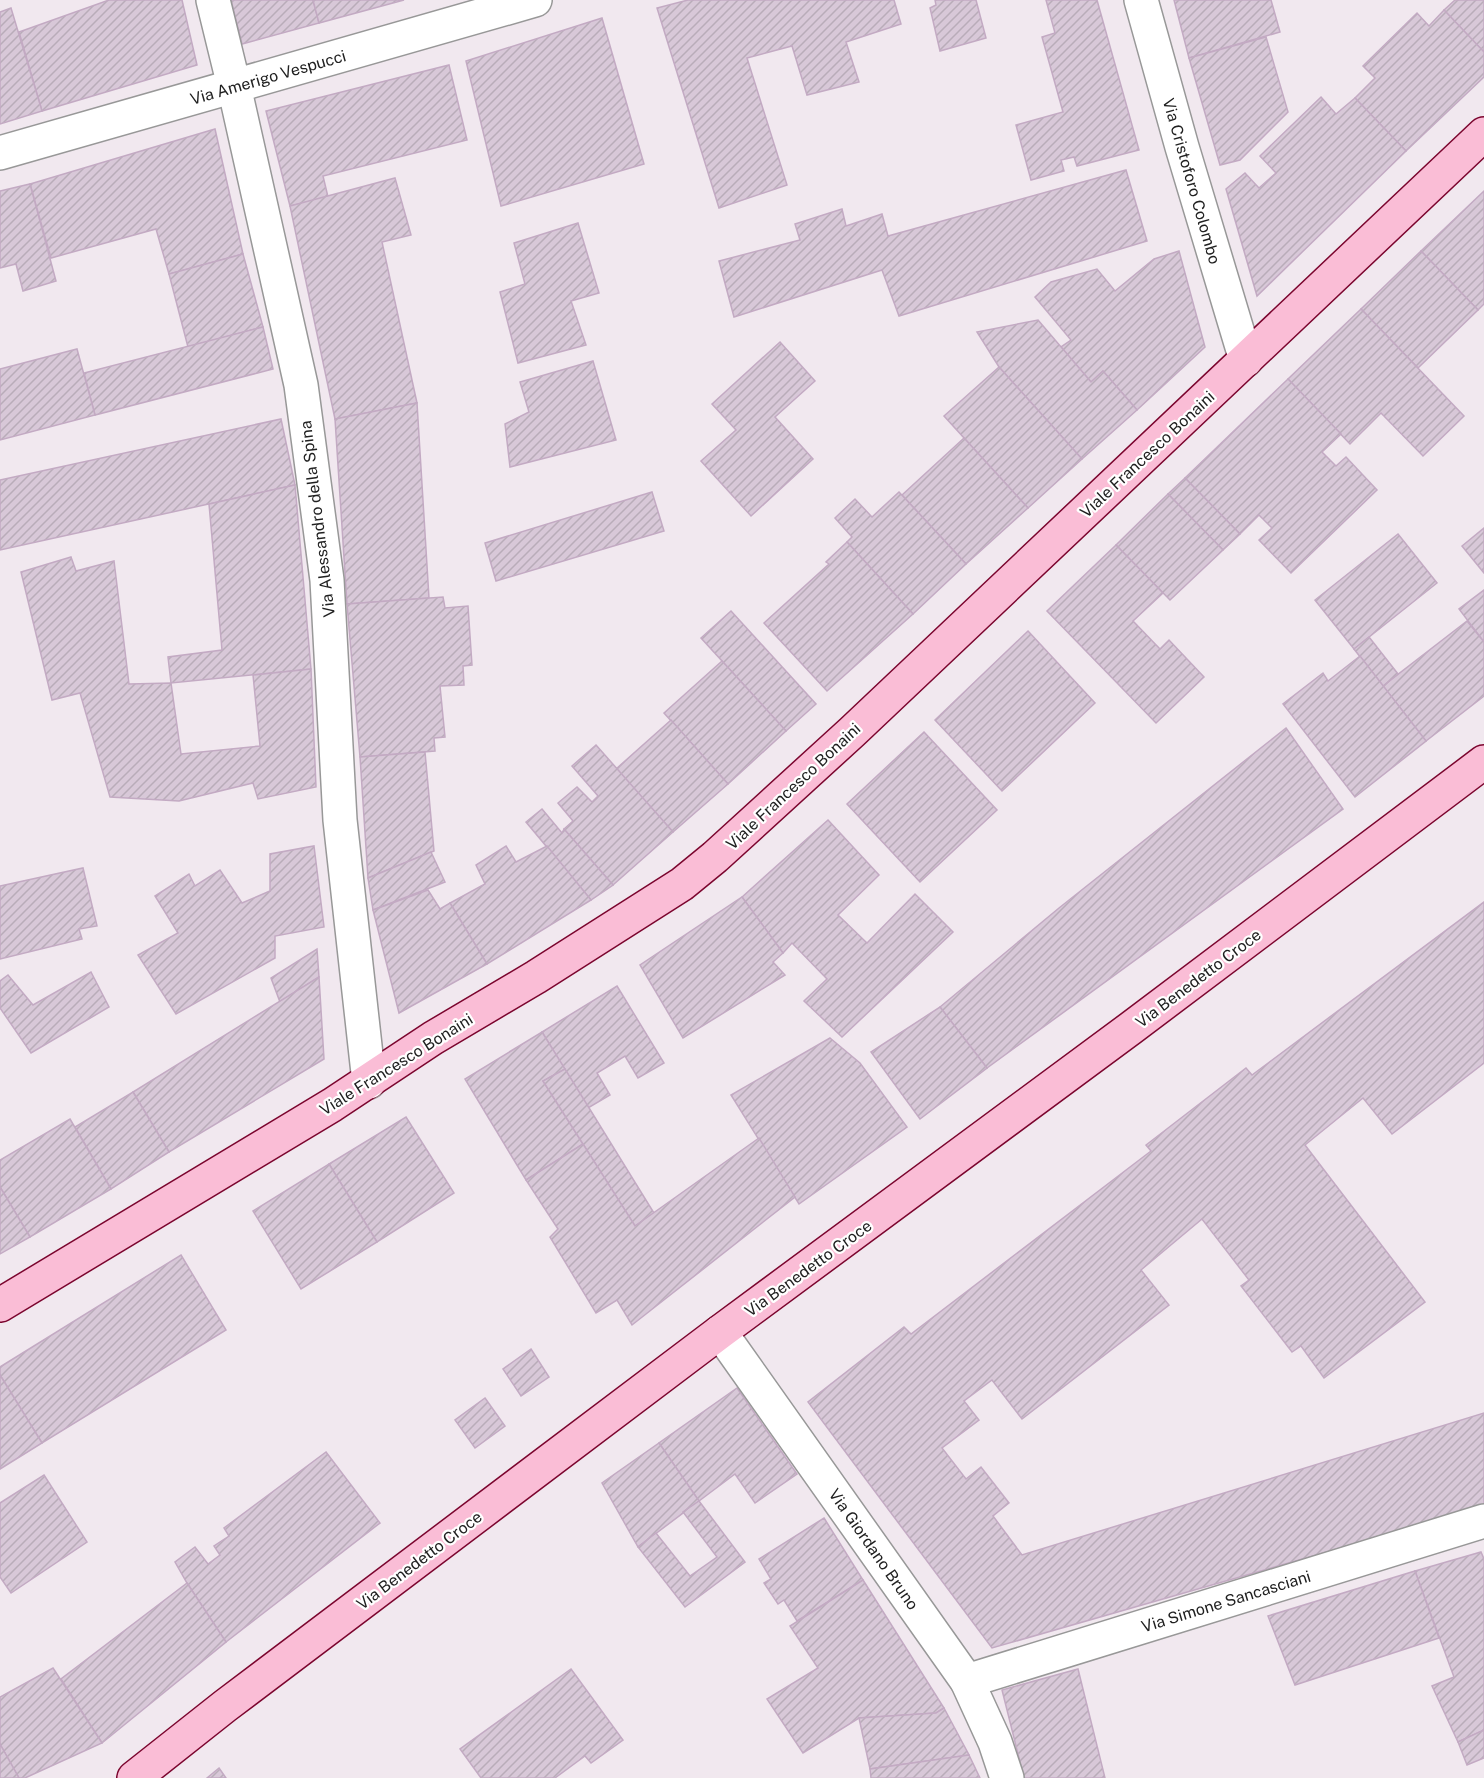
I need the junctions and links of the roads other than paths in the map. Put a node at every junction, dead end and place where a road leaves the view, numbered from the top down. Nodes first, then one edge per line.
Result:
1 (213, 0) edge
2 (535, 0) edge
3 (1141, 0) edge
4 (234, 86) junction
5 (1484, 135) edge
6 (0, 153) edge
7 (1246, 360) junction
8 (1484, 762) edge
9 (369, 1082) junction
10 (0, 1305) edge
11 (720, 1332) junction
12 (1484, 1521) edge
13 (967, 1681) junction
14 (134, 1778) edge
15 (1007, 1778) edge

1 - 4 street, Via Alessandro della Spina
2 - 4 street, Via Amerigo Vespucci
3 - 7 street, Via Cristoforo Colombo
4 - 6 street, Via Amerigo Vespucci
4 - 9 street, Via Alessandro della Spina
5 - 7 main road, Viale Francesco Bonaini
7 - 9 main road, Viale Francesco Bonaini
8 - 11 main road, Via Benedetto Croce
9 - 10 main road, Viale Francesco Bonaini
11 - 13 street, Via Giordano Bruno
11 - 14 main road, Via Benedetto Croce
12 - 13 street, Via Simone Sancasciani
13 - 15 street, Via Giordano Bruno

